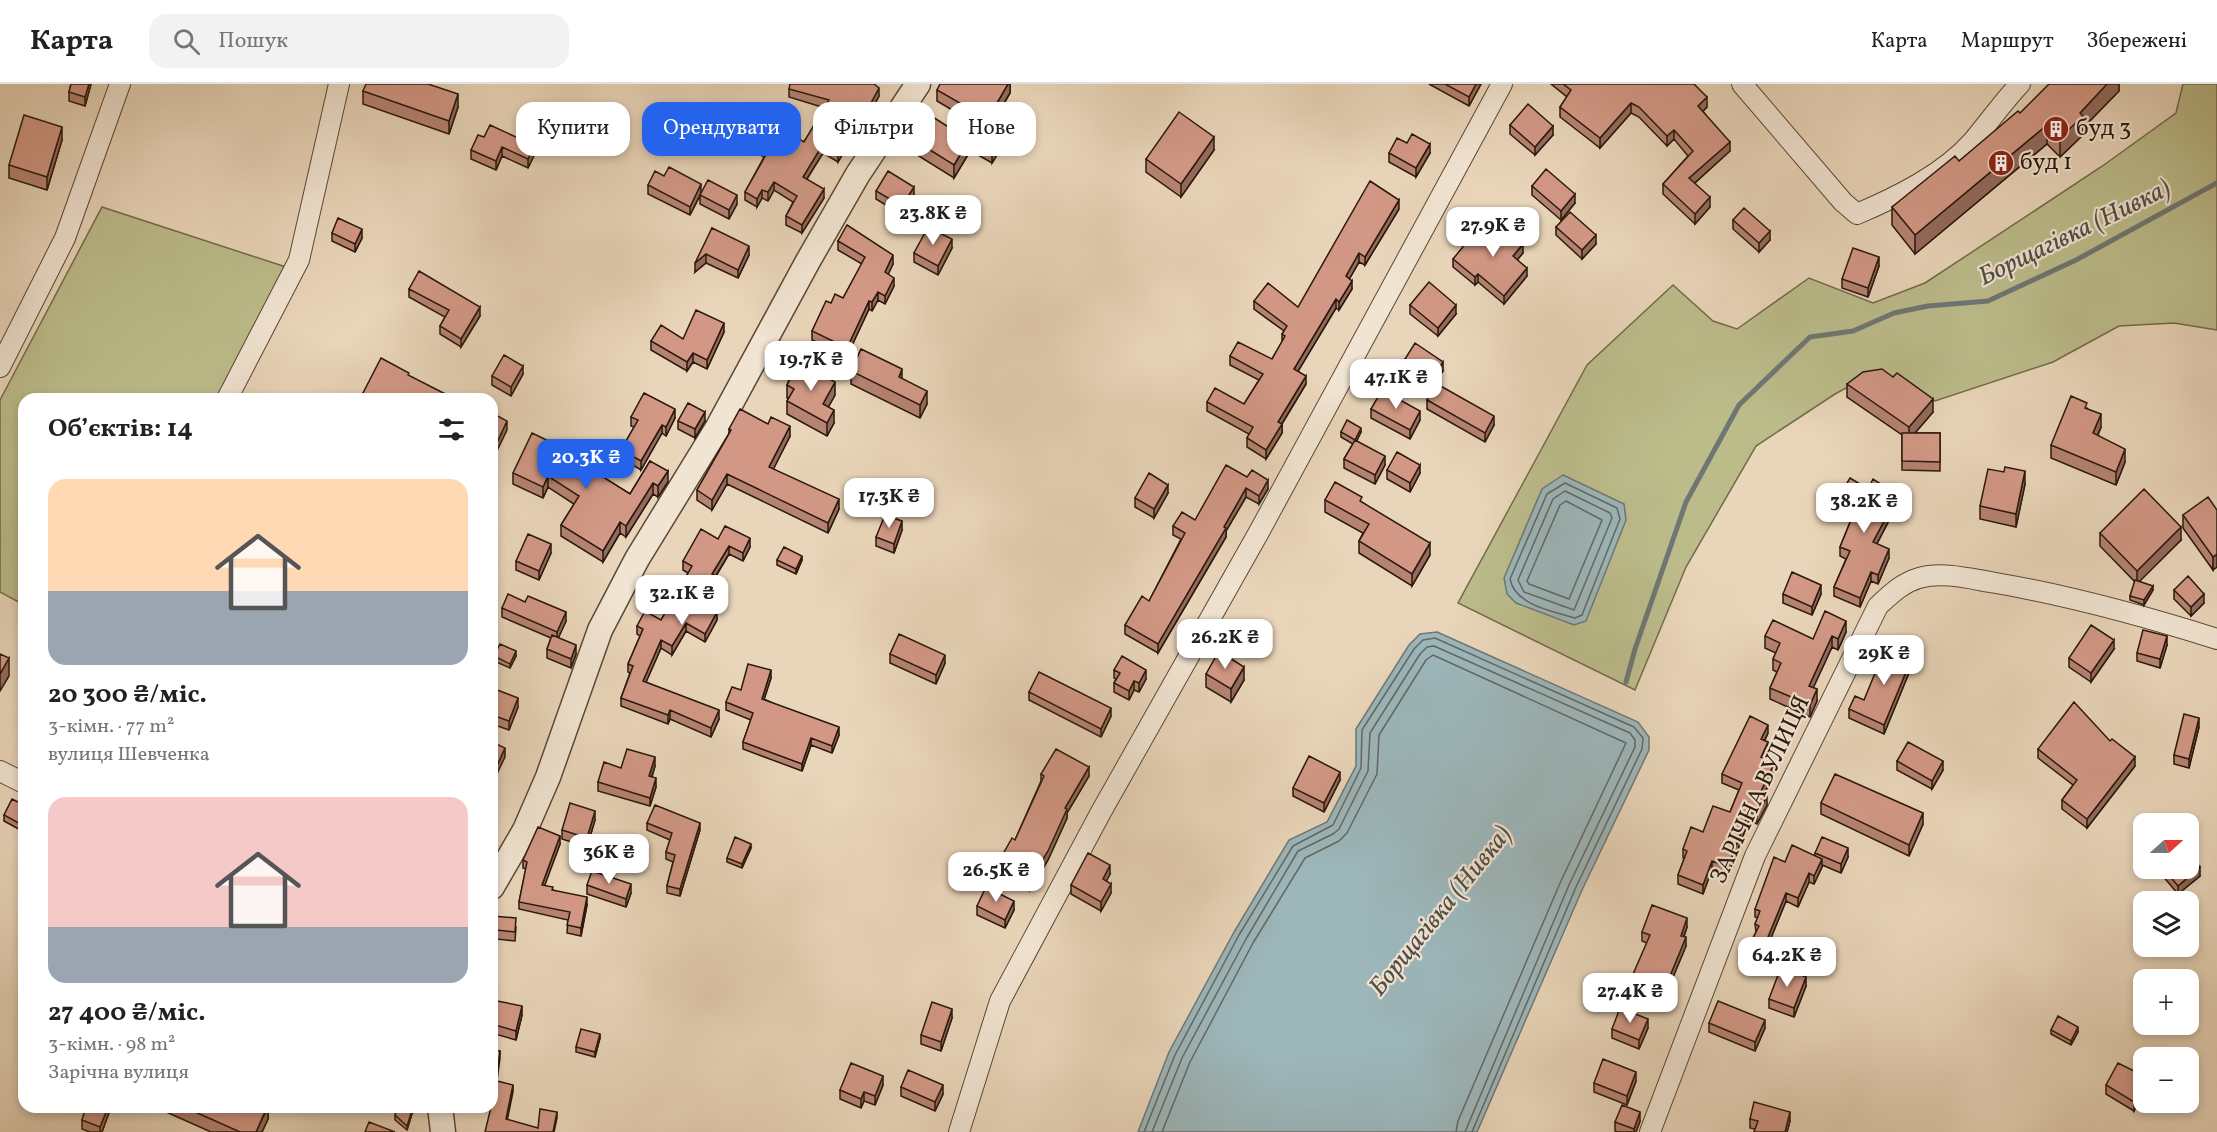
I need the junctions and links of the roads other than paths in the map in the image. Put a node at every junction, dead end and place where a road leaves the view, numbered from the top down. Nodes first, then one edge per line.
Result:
1 (120, 84) edge
2 (339, 84) edge
3 (918, 84) edge
4 (1502, 84) edge
5 (1742, 84) edge
6 (2020, 84) edge
7 (0, 367) edge
8 (230, 393) edge
9 (2217, 639) edge
10 (0, 771) edge
11 (18, 780) edge
12 (498, 877) edge
13 (441, 1113) edge
14 (443, 1132) edge
15 (959, 1132) edge
16 (1650, 1132) edge

1 - 7 street
2 - 8 street
3 - 12 street
4 - 15 street
5 - 6 street
9 - 16 street, ЗАРІЧНА ВУЛИЦЯ
10 - 11 street
13 - 14 street

